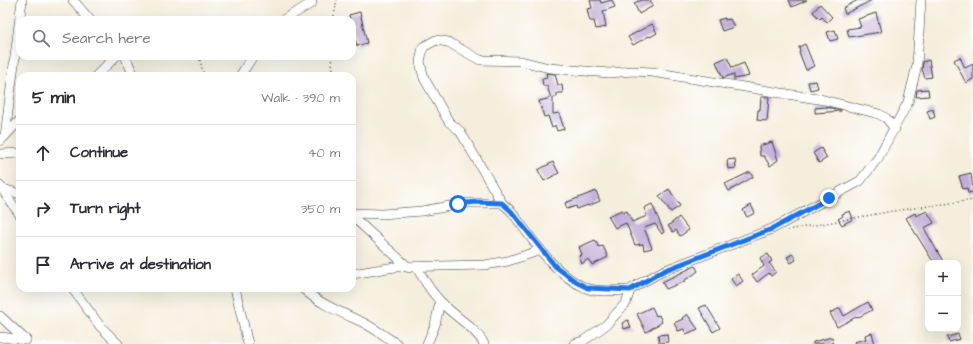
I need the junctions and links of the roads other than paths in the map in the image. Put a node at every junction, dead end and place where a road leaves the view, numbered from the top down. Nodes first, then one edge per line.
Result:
1 (22, 0) edge
2 (73, 0) edge
3 (921, 0) edge
4 (312, 3) dead end
5 (20, 16) edge
6 (87, 16) edge
7 (290, 16) edge
8 (16, 41) edge
9 (112, 60) edge
10 (127, 60) edge
11 (250, 60) edge
12 (100, 72) edge
13 (132, 72) edge
14 (243, 72) edge
15 (16, 124) edge
16 (895, 129) junction
17 (2, 138) edge
18 (16, 153) edge
19 (0, 154) edge
20 (0, 187) edge
21 (16, 193) edge
22 (502, 203) junction
23 (16, 209) edge
24 (356, 215) edge
25 (356, 218) edge
26 (541, 250) junction
27 (413, 268) junction
28 (356, 273) edge
29 (630, 290) junction
30 (75, 292) edge
31 (236, 292) edge
32 (306, 292) edge
33 (440, 302) junction
34 (0, 316) edge
35 (0, 337) edge
36 (118, 344) edge
37 (248, 344) edge
38 (397, 344) edge
39 (427, 344) edge
40 (484, 344) edge
41 (574, 344) edge

1 - 5 street
2 - 6 street
3 - 16 street
4 - 7 street
8 - 17 street
9 - 12 street
10 - 13 street
11 - 14 street
15 - 17 street
16 - 22 street
16 - 29 street
18 - 19 street
20 - 21 street
20 - 23 street
22 - 24 street
22 - 26 street
25 - 27 street
26 - 27 street
26 - 29 street
27 - 28 street
27 - 33 street
29 - 41 street
30 - 36 street
31 - 37 street
32 - 38 street
33 - 39 street
33 - 40 street
34 - 35 street

